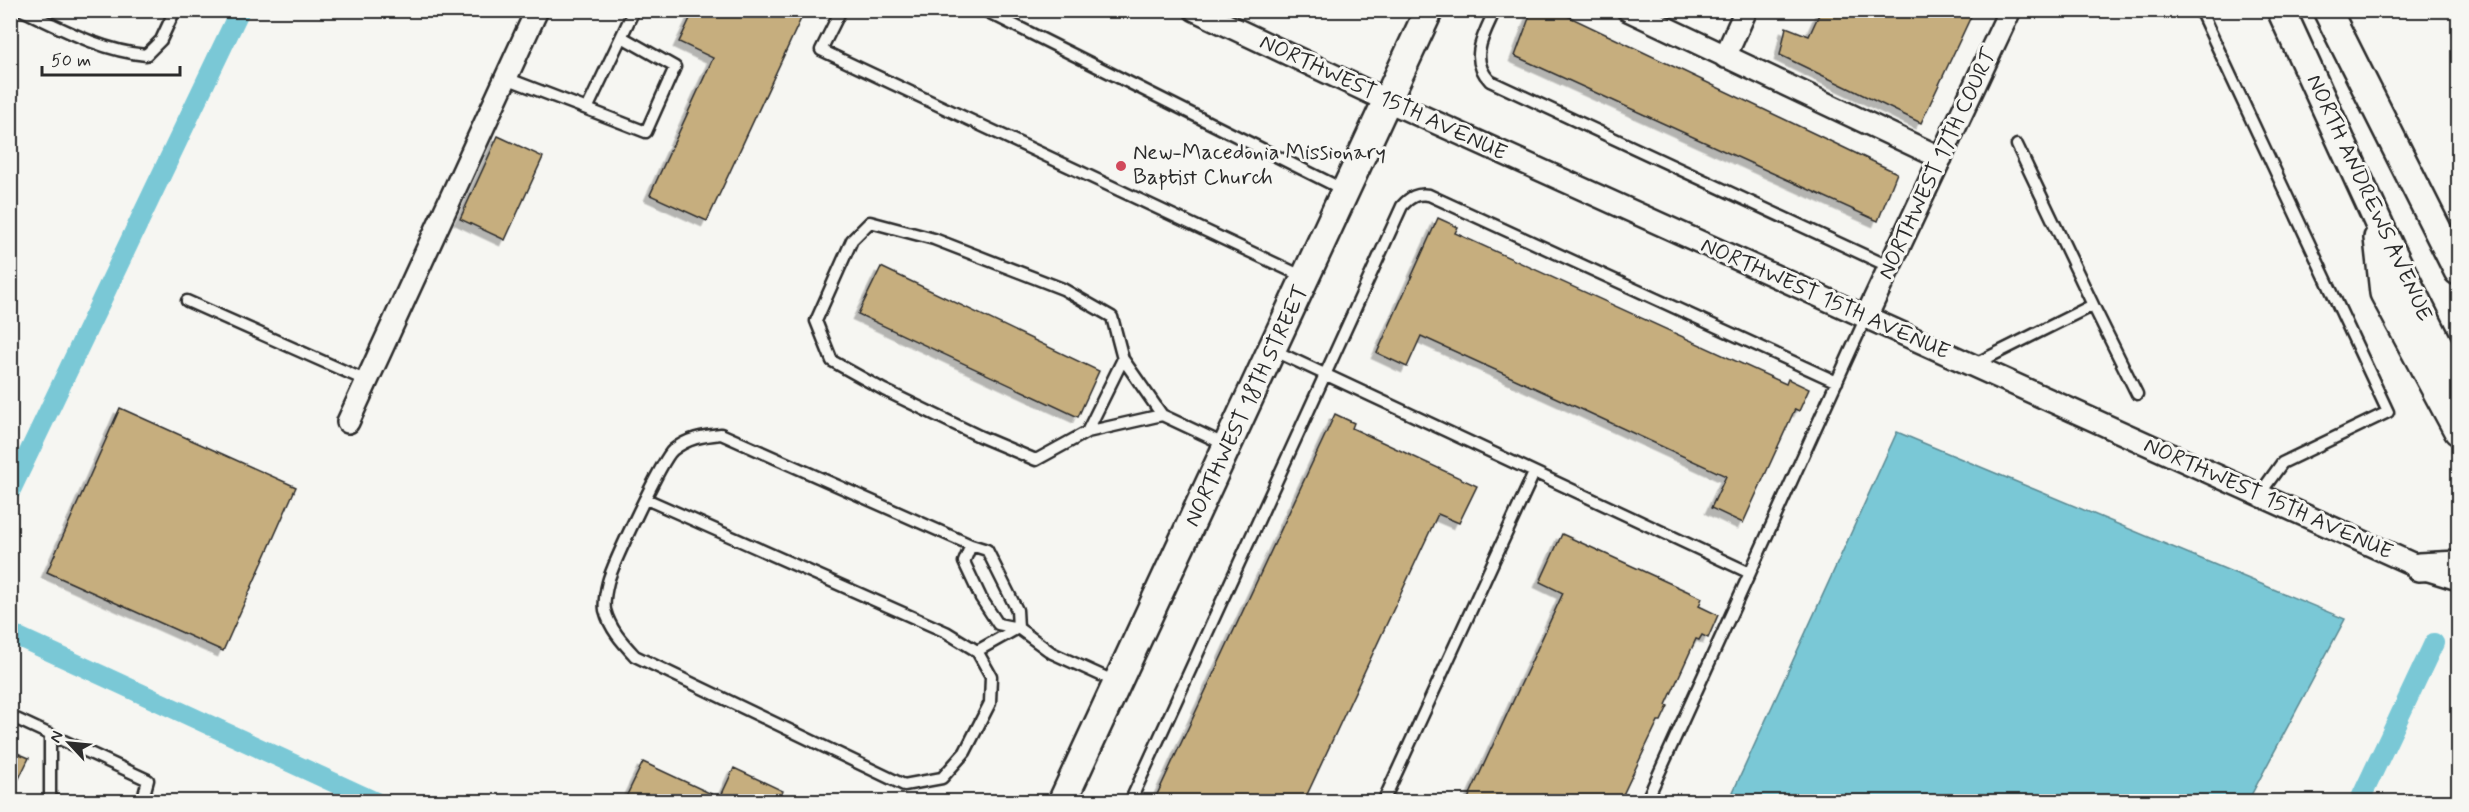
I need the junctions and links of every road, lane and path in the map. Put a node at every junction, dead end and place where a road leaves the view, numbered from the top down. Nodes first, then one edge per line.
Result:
1 (22, 10) edge
2 (175, 10) edge
3 (537, 10) edge
4 (634, 10) edge
5 (841, 10) edge
6 (984, 10) edge
7 (1195, 10) edge
8 (1429, 10) edge
9 (1495, 10) edge
10 (1628, 10) edge
11 (1746, 10) edge
12 (2010, 10) edge
13 (2200, 10) edge
14 (2281, 10) edge
15 (2327, 10) edge
16 (38, 14) edge
17 (622, 37) junction
18 (1725, 57) junction
19 (506, 78) junction
20 (1388, 101) junction
21 (587, 109) junction
22 (2017, 145) dead end
23 (1941, 158) junction
24 (1346, 191) junction
25 (2376, 218) junction
26 (1890, 267) junction
27 (2458, 271) edge
28 (1306, 278) junction
29 (187, 301) dead end
30 (2094, 305) junction
31 (1866, 317) junction
32 (1273, 350) junction
33 (1123, 359) junction
34 (1972, 366) junction
35 (1325, 376) junction
36 (367, 381) junction
37 (1837, 382) junction
38 (2458, 384) edge
39 (2137, 394) dead end
40 (1162, 415) junction
41 (348, 422) dead end
42 (2458, 431) edge
43 (1087, 432) junction
44 (1228, 446) junction
45 (1534, 473) junction
46 (2259, 495) junction
47 (646, 499) junction
48 (970, 545) junction
49 (2458, 565) edge
50 (2419, 567) junction
51 (1750, 573) junction
52 (2458, 579) edge
53 (1018, 628) junction
54 (976, 651) junction
55 (1118, 683) junction
56 (10, 716) edge
57 (50, 734) junction
58 (58, 801) edge
59 (142, 801) edge
60 (1062, 801) edge
61 (1130, 801) edge
62 (1383, 801) edge
63 (1646, 801) edge

1 - 16 lane
2 - 16 lane
3 - 19 street
4 - 17 lane
5 - 28 lane
6 - 24 lane
7 - 20 street, NORTHWEST 15TH AVENUE
8 - 20 street, NORTHWEST 18TH STREET
9 - 26 lane
10 - 18 street
11 - 18 street
12 - 23 street, NORTHWEST 17TH COURT
13 - 46 lane
14 - 25 street, NORTH ANDREWS AVENUE
15 - 27 street, NORTH ANDREWS AVENUE
17 - 21 lane
17 - 21 lane
18 - 23 street
19 - 21 lane
19 - 36 street
20 - 24 street, NORTHWEST 18TH STREET
20 - 31 street, NORTHWEST 15TH AVENUE
22 - 30 lane
23 - 26 street, NORTHWEST 17TH COURT
24 - 28 street, NORTHWEST 18TH STREET
25 - 38 street, NORTH ANDREWS AVENUE
25 - 42 street
26 - 31 street, NORTHWEST 17TH COURT
28 - 32 street, NORTHWEST 18TH STREET
29 - 36 lane
30 - 34 lane
30 - 39 lane
31 - 34 street, NORTHWEST 15TH AVENUE
31 - 37 lane
32 - 35 lane
32 - 44 street, NORTHWEST 18TH STREET
33 - 40 lane
33 - 43 lane
33 - 43 lane
34 - 46 street, NORTHWEST 15TH AVENUE
35 - 37 lane
35 - 45 lane
35 - 61 lane
36 - 41 street
37 - 51 lane
40 - 43 lane
40 - 44 lane
44 - 55 street, NORTHWEST 18TH STREET
45 - 51 lane
45 - 62 lane
46 - 50 street, NORTHWEST 15TH AVENUE
47 - 48 lane
47 - 54 lane
47 - 54 lane
48 - 53 lane
48 - 53 lane
49 - 50 street
50 - 52 street, NORTHWEST 15TH AVENUE
51 - 63 lane
53 - 54 lane
53 - 55 lane
55 - 60 street, NORTHWEST 18TH STREET
56 - 57 lane
57 - 58 lane
57 - 59 lane

